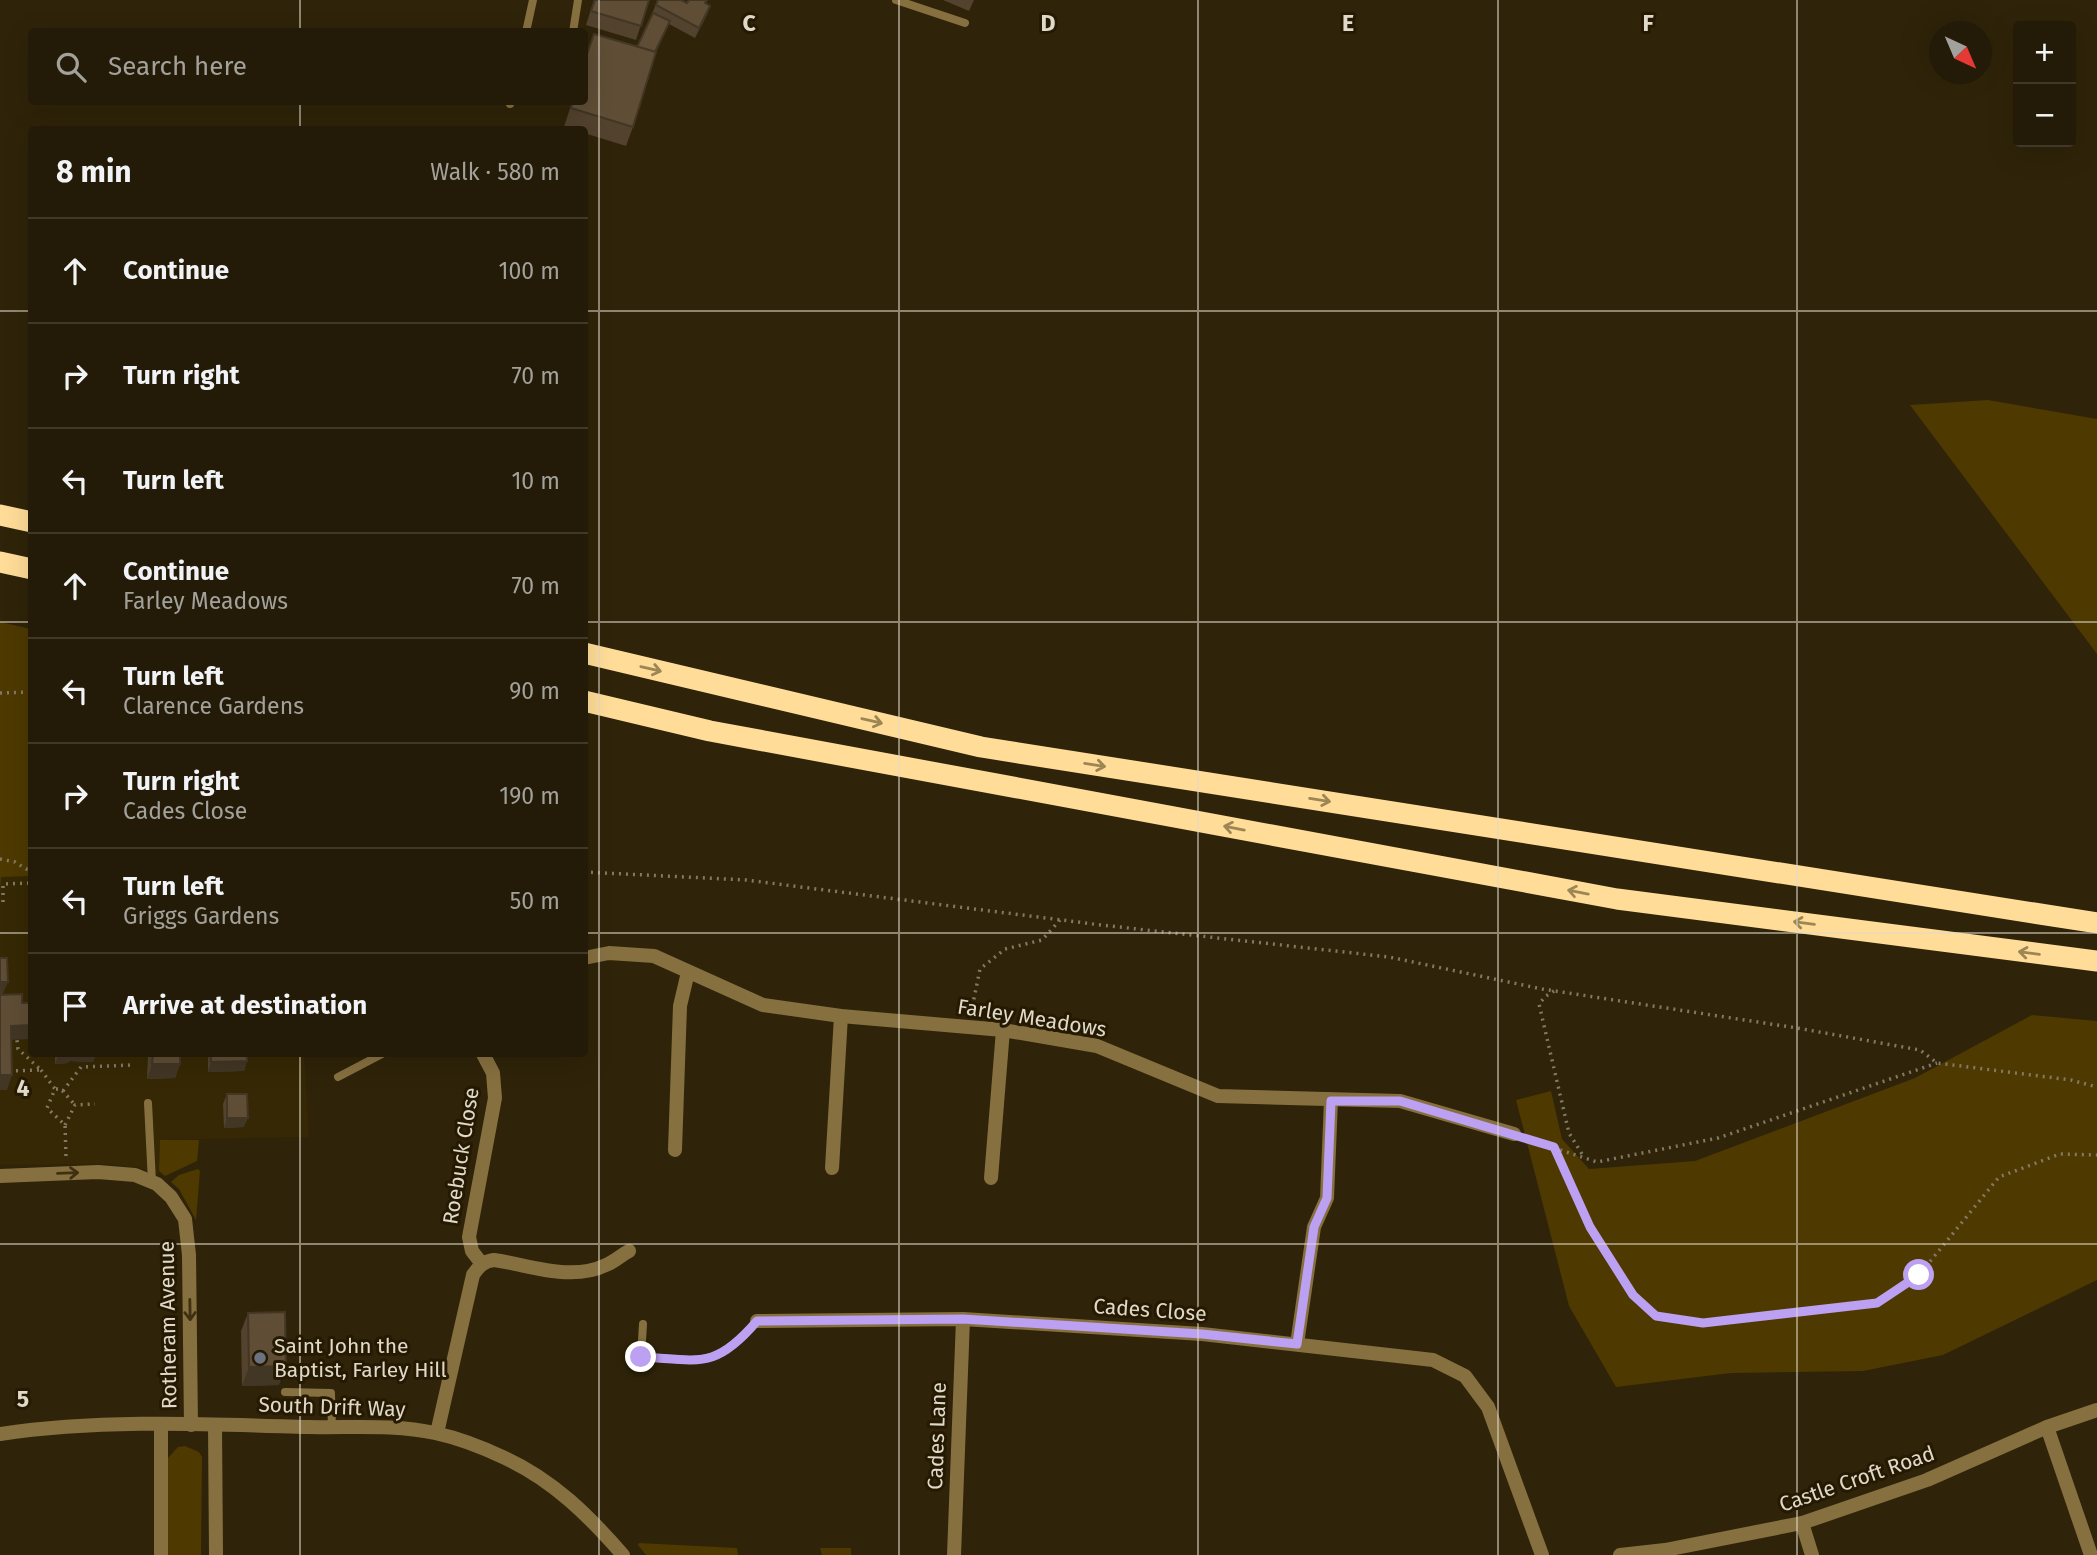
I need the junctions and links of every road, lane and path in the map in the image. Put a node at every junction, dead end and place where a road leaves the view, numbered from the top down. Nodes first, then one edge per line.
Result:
1 (533, 0) edge
2 (578, 0) edge
3 (896, 0) edge
4 (965, 23) dead end
5 (527, 28) edge
6 (574, 28) edge
7 (0, 515) edge
8 (28, 521) edge
9 (0, 562) edge
10 (28, 568) edge
11 (588, 654) edge
12 (28, 692) edge
13 (0, 693) edge
14 (588, 702) edge
15 (0, 859) edge
16 (28, 869) edge
17 (588, 872) edge
18 (28, 883) edge
19 (3, 902) dead end
20 (1060, 920) junction
21 (2097, 923) edge
22 (588, 957) edge
23 (2097, 961) edge
24 (688, 972) junction
25 (1555, 991) junction
26 (841, 1016) junction
27 (968, 1027) junction
28 (1003, 1030) junction
29 (17, 1040) edge
30 (19, 1050) junction
31 (6, 1051) edge
32 (376, 1057) edge
33 (485, 1057) edge
34 (1937, 1063) junction
35 (132, 1065) dead end
36 (41, 1070) junction
37 (6, 1071) edge
38 (338, 1077) dead end
39 (2097, 1087) edge
40 (55, 1089) junction
41 (63, 1091) junction
42 (1331, 1101) junction
43 (148, 1103) dead end
44 (95, 1104) dead end
45 (75, 1105) junction
46 (65, 1125) junction
47 (1514, 1135) joint
48 (1554, 1147) junction
49 (675, 1150) dead end
50 (2097, 1154) edge
51 (1583, 1156) junction
52 (832, 1168) dead end
53 (66, 1173) junction
54 (0, 1176) edge
55 (991, 1178) dead end
56 (152, 1182) junction
57 (629, 1251) dead end
58 (482, 1264) junction
59 (963, 1319) junction
60 (757, 1321) joint
61 (643, 1324) dead end
62 (1297, 1344) junction
63 (285, 1392) dead end
64 (2097, 1410) edge
65 (161, 1425) junction
66 (191, 1425) junction
67 (215, 1425) junction
68 (332, 1427) junction
69 (2048, 1427) junction
70 (437, 1433) junction
71 (0, 1434) edge
72 (1802, 1523) junction
73 (161, 1555) edge
74 (216, 1555) edge
75 (623, 1555) edge
76 (954, 1555) edge
77 (1542, 1555) edge
78 (1620, 1555) edge
79 (1812, 1555) edge
80 (2091, 1555) edge

1 - 5 lane
2 - 6 lane
3 - 4 lane
7 - 8 highway
9 - 10 highway
11 -> 21 highway
12 - 13 path
23 -> 14 highway
15 - 16 path
17 - 20 path
18 - 19 path
20 - 25 path
20 - 27 path
22 - 24 street, Farley Meadows
24 - 26 street, Farley Meadows
24 - 49 street
25 - 34 path
25 - 51 path
26 - 27 street, Farley Meadows
26 - 52 street
27 - 28 street, Farley Meadows
28 - 42 street, Farley Meadows
28 - 55 street
29 - 30 path
30 - 31 path
30 - 36 path
32 - 38 lane
33 - 58 street, Roebuck Close
34 - 39 path
34 - 51 path
35 - 41 path
36 - 37 path
36 - 40 path
40 - 41 path
40 - 46 path
41 - 45 path
42 - 47 street, Farley Meadows
42 - 62 street
43 - 56 lane
44 - 45 path
45 - 46 path
46 - 53 path
47 - 48 path
48 - 50 path
48 - 51 path
53 - 54 street, Rotheram Avenue
53 -> 56 street, Rotheram Avenue
56 -> 66 street, Rotheram Avenue
57 - 58 street
58 - 70 street
59 - 60 street, Cades Close
59 - 62 street, Cades Close
59 - 76 street, Cades Lane
60 - 61 lane
62 - 77 street, Cades Close
63 - 68 lane
64 - 69 street, Castle Croft Road
65 - 66 street, South Drift Way
65 - 71 street, South Drift Way
65 - 73 street
66 - 67 street, South Drift Way
67 - 68 street, South Drift Way
67 - 74 street
68 - 70 street, South Drift Way
69 - 72 street, Castle Croft Road
69 - 80 street
70 - 75 street, South Drift Way
72 - 78 street, Castle Croft Road
72 - 79 street

